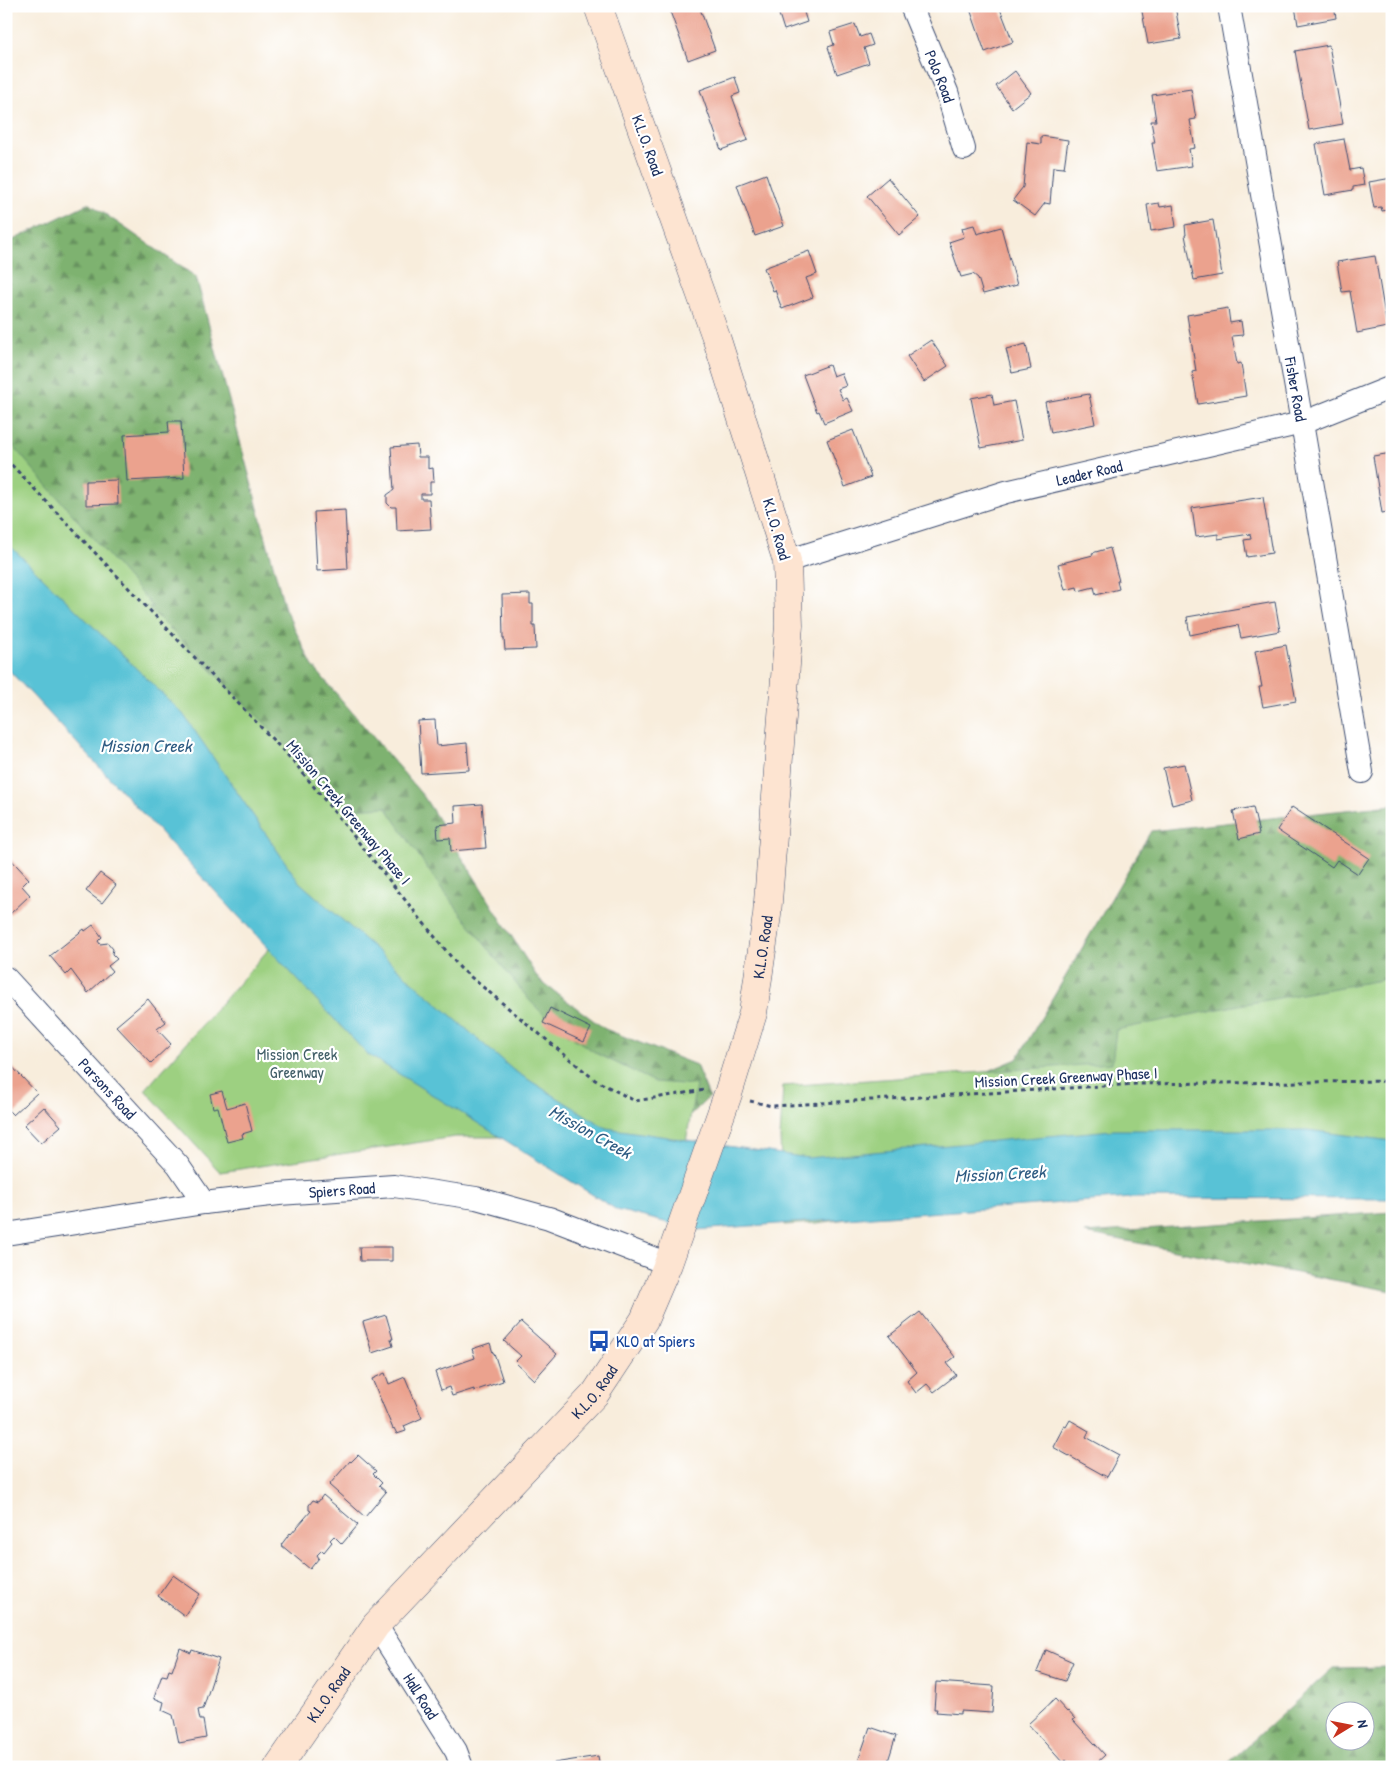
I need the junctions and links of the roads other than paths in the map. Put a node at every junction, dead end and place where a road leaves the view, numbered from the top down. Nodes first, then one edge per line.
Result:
1 (598, 6) edge
2 (911, 6) edge
3 (1229, 6) edge
4 (964, 149) dead end
5 (1392, 387) edge
6 (1302, 423) junction
7 (787, 561) junction
8 (1362, 772) dead end
9 (6, 978) edge
10 (204, 1203) junction
11 (6, 1234) edge
12 (668, 1264) junction
13 (376, 1626) junction
14 (278, 1767) edge
15 (462, 1767) edge

1 - 7 main road, K.L.O. Road
2 - 4 street, Polo Road
3 - 6 street, Fisher Road
5 - 6 street, Leader Road
6 - 7 street, Leader Road
6 - 8 street, Fisher Road
7 - 12 main road, K.L.O. Road
9 - 10 street, Parsons Road
10 - 11 street, Spiers Road
10 - 12 street, Spiers Road
12 - 13 main road, K.L.O. Road
13 - 14 main road, K.L.O. Road
13 - 15 street, Hall Road

